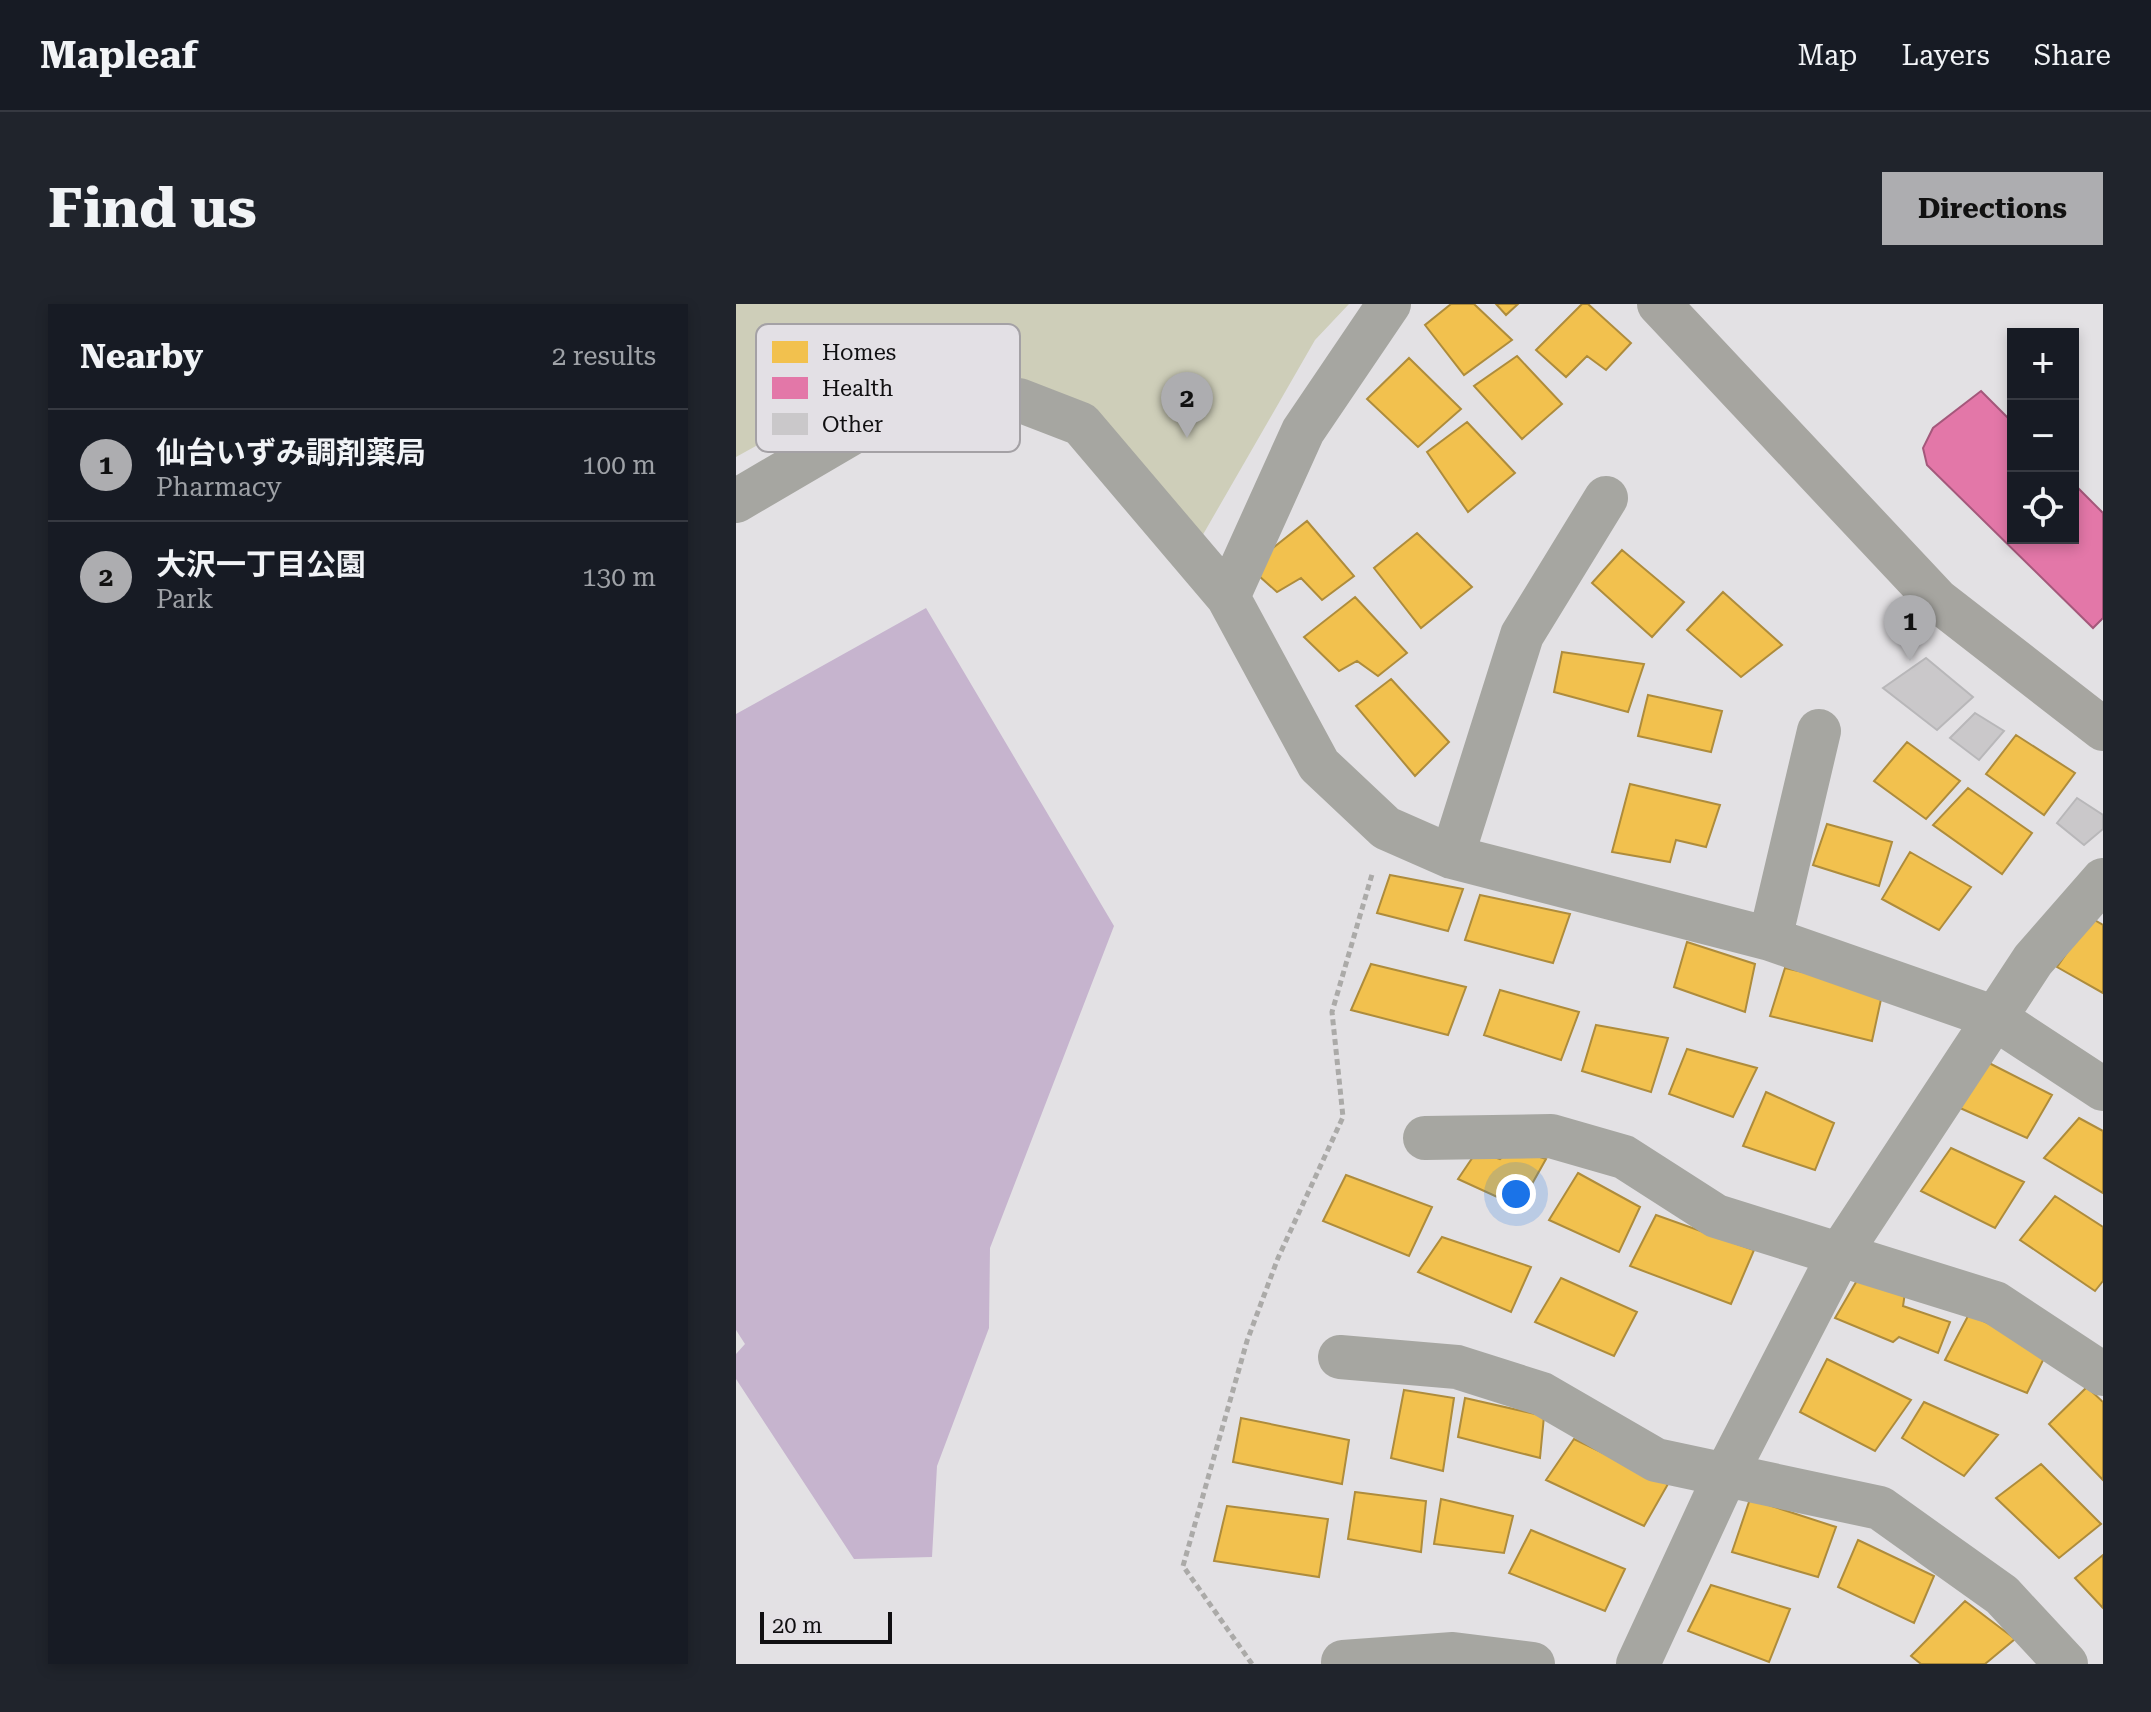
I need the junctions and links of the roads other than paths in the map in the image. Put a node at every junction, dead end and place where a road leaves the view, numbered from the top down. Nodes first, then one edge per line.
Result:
1 (1389, 304) edge
2 (1659, 304) edge
3 (1020, 400) edge
4 (820, 452) edge
5 (1606, 498) dead end
6 (736, 501) edge
7 (1228, 597) junction
8 (2103, 729) edge
9 (1819, 731) dead end
10 (1452, 857) junction
11 (2103, 880) edge
12 (1770, 939) junction
13 (1993, 1017) junction
14 (2103, 1089) edge
15 (1425, 1138) dead end
16 (1839, 1255) junction
17 (1340, 1357) dead end
18 (2103, 1374) edge
19 (1725, 1476) junction
20 (1343, 1662) edge
21 (1533, 1664) edge
22 (1638, 1664) edge
23 (2066, 1664) edge

1 - 7 street
2 - 8 street
3 - 7 street
4 - 6 street
5 - 10 street
7 - 10 street
9 - 12 street
10 - 12 street
11 - 13 street
12 - 13 street
13 - 14 street
13 - 16 street
15 - 16 street
16 - 18 street
16 - 19 street
17 - 19 street
19 - 22 street
19 - 23 street
20 - 21 street

